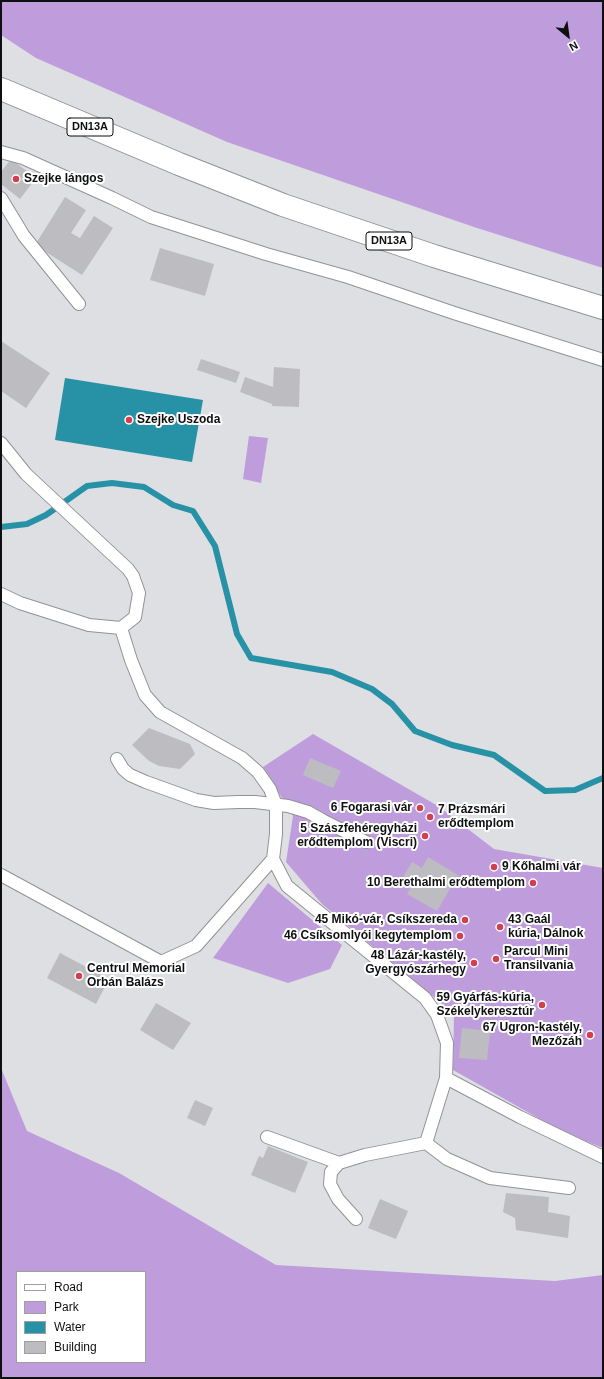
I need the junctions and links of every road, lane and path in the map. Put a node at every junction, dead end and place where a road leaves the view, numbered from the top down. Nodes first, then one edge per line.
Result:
1 (1, 89) edge
2 (1, 152) edge
3 (1, 198) edge
4 (79, 304) dead end
5 (603, 308) edge
6 (603, 360) edge
7 (1, 443) edge
8 (1, 594) edge
9 (121, 628) junction
10 (117, 760) dead end
11 (276, 805) junction
12 (366, 842) dead end
13 (273, 859) junction
14 (1, 875) edge
15 (446, 1078) junction
16 (267, 1137) dead end
17 (426, 1143) junction
18 (603, 1157) edge
19 (339, 1163) junction
20 (569, 1188) dead end
21 (356, 1219) dead end

1 - 5 main road, DN13A
2 - 6 lane
3 - 4 lane
7 - 9 lane
8 - 9 lane
9 - 11 lane
10 - 11 lane
11 - 12 lane
11 - 13 lane
13 - 14 lane
13 - 15 lane
15 - 17 lane
15 - 18 lane
16 - 19 lane
17 - 19 lane
17 - 20 lane
19 - 21 lane

